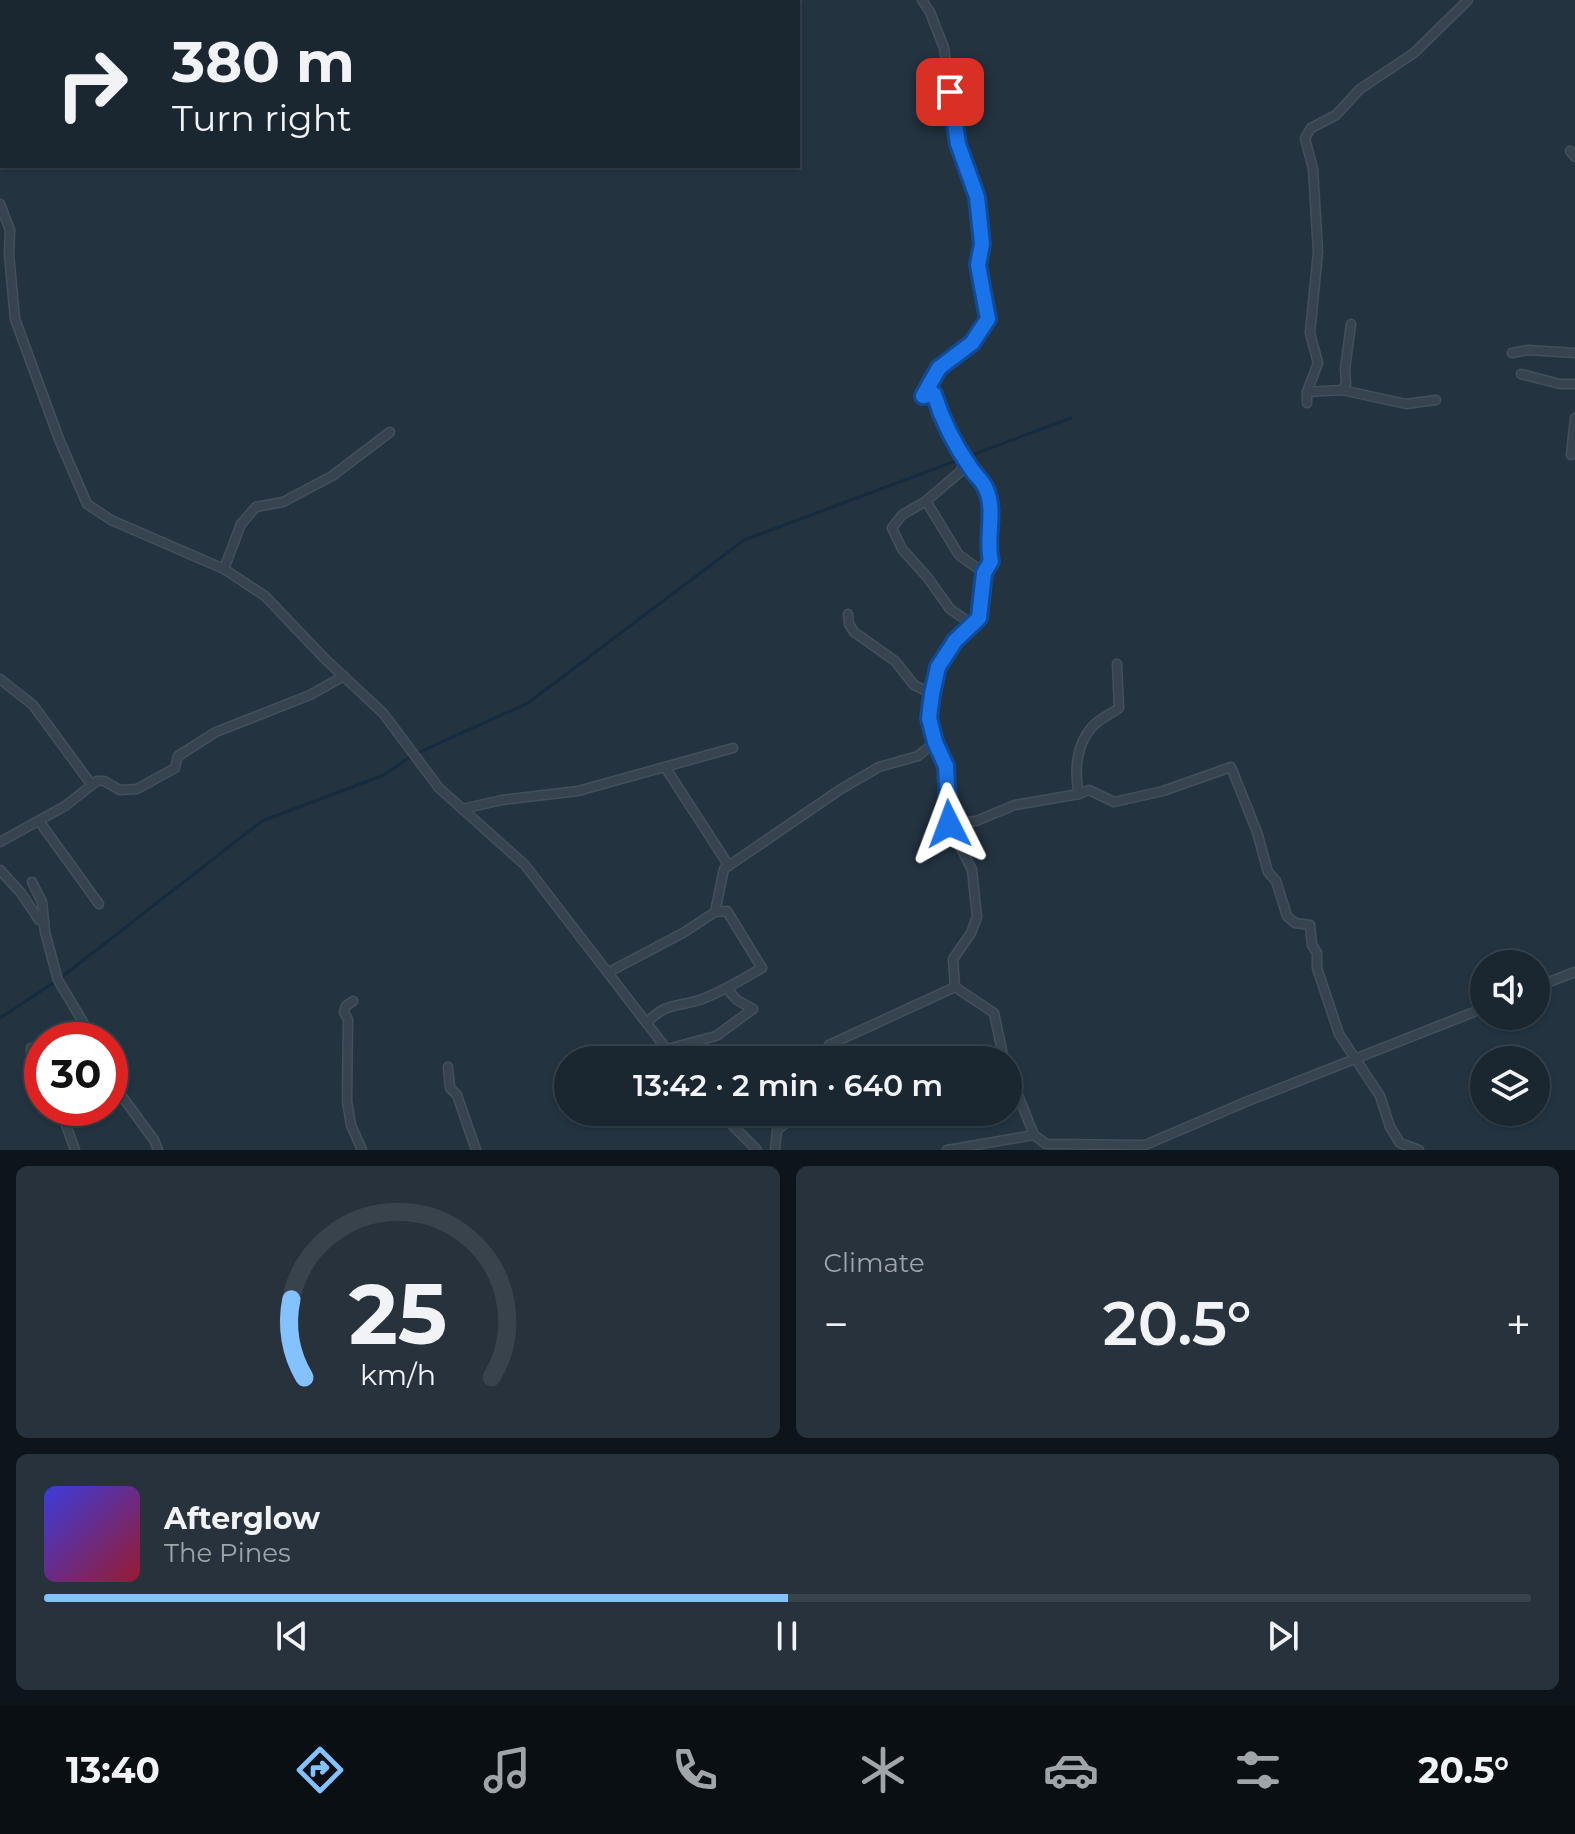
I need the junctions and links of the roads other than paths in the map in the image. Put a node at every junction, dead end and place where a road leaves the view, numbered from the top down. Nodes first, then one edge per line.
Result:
1 (922, 0) edge
2 (1468, 0) edge
3 (0, 204) edge
4 (1351, 324) dead end
5 (1512, 353) dead end
6 (1575, 353) edge
7 (1521, 374) dead end
8 (1574, 386) edge
9 (1342, 390) junction
10 (1307, 392) junction
11 (1436, 400) dead end
12 (1307, 403) dead end
13 (1575, 418) edge
14 (390, 432) dead end
15 (1571, 455) dead end
16 (966, 461) junction
17 (926, 501) junction
18 (224, 569) junction
19 (984, 573) junction
20 (848, 614) dead end
21 (972, 624) junction
22 (1117, 664) dead end
23 (344, 676) junction
24 (0, 679) edge
25 (932, 694) junction
26 (935, 742) junction
27 (733, 748) dead end
28 (665, 767) junction
29 (91, 784) junction
30 (1079, 794) junction
31 (462, 809) junction
32 (39, 821) junction
33 (949, 824) junction
34 (0, 842) edge
35 (729, 866) junction
36 (0, 870) edge
37 (32, 882) dead end
38 (99, 904) dead end
39 (715, 912) junction
40 (44, 922) junction
41 (609, 972) junction
42 (1575, 972) edge
43 (1550, 982) edge
44 (955, 987) junction
45 (727, 989) junction
46 (353, 1001) dead end
47 (1470, 1014) edge
48 (83, 1022) edge
49 (647, 1023) junction
50 (665, 1046) edge
51 (678, 1046) edge
52 (828, 1046) edge
53 (1001, 1046) edge
54 (1355, 1059) junction
55 (448, 1067) dead end
56 (128, 1105) edge
57 (1022, 1105) edge
58 (66, 1126) edge
59 (733, 1126) edge
60 (782, 1126) edge
61 (1034, 1135) junction
62 (1045, 1147) edge
63 (75, 1150) edge
64 (158, 1150) edge
65 (362, 1150) edge
66 (476, 1150) edge
67 (757, 1150) edge
68 (775, 1150) edge
69 (947, 1150) edge
70 (1419, 1150) edge

1 - 16 street
2 - 10 street
3 - 18 street
4 - 9 street
5 - 6 street
7 - 8 street
9 - 10 street
9 - 11 street
10 - 12 street
13 - 15 street
14 - 18 street
16 - 17 street
16 - 19 street
17 - 19 street
17 - 21 street
18 - 23 street
19 - 21 street
20 - 25 street
21 - 25 street
22 - 30 street
23 - 29 street
23 - 31 street
24 - 29 street
25 - 26 street
26 - 33 street
26 - 35 street
27 - 28 street
28 - 31 street
28 - 35 street
29 - 32 street
30 - 33 street
30 - 54 street
31 - 41 street
32 - 34 street
32 - 38 street
33 - 44 street
35 - 39 street
36 - 40 street
37 - 40 street
39 - 41 street
39 - 45 street
40 - 48 street
41 - 49 street
42 - 43 street
44 - 52 street
44 - 53 street
45 - 49 street
45 - 51 street
46 - 65 street
47 - 54 street
49 - 50 street
54 - 62 street
54 - 70 street
55 - 66 street
56 - 64 street
57 - 61 street
58 - 63 street
59 - 67 street
60 - 68 street
61 - 62 street
61 - 69 street

